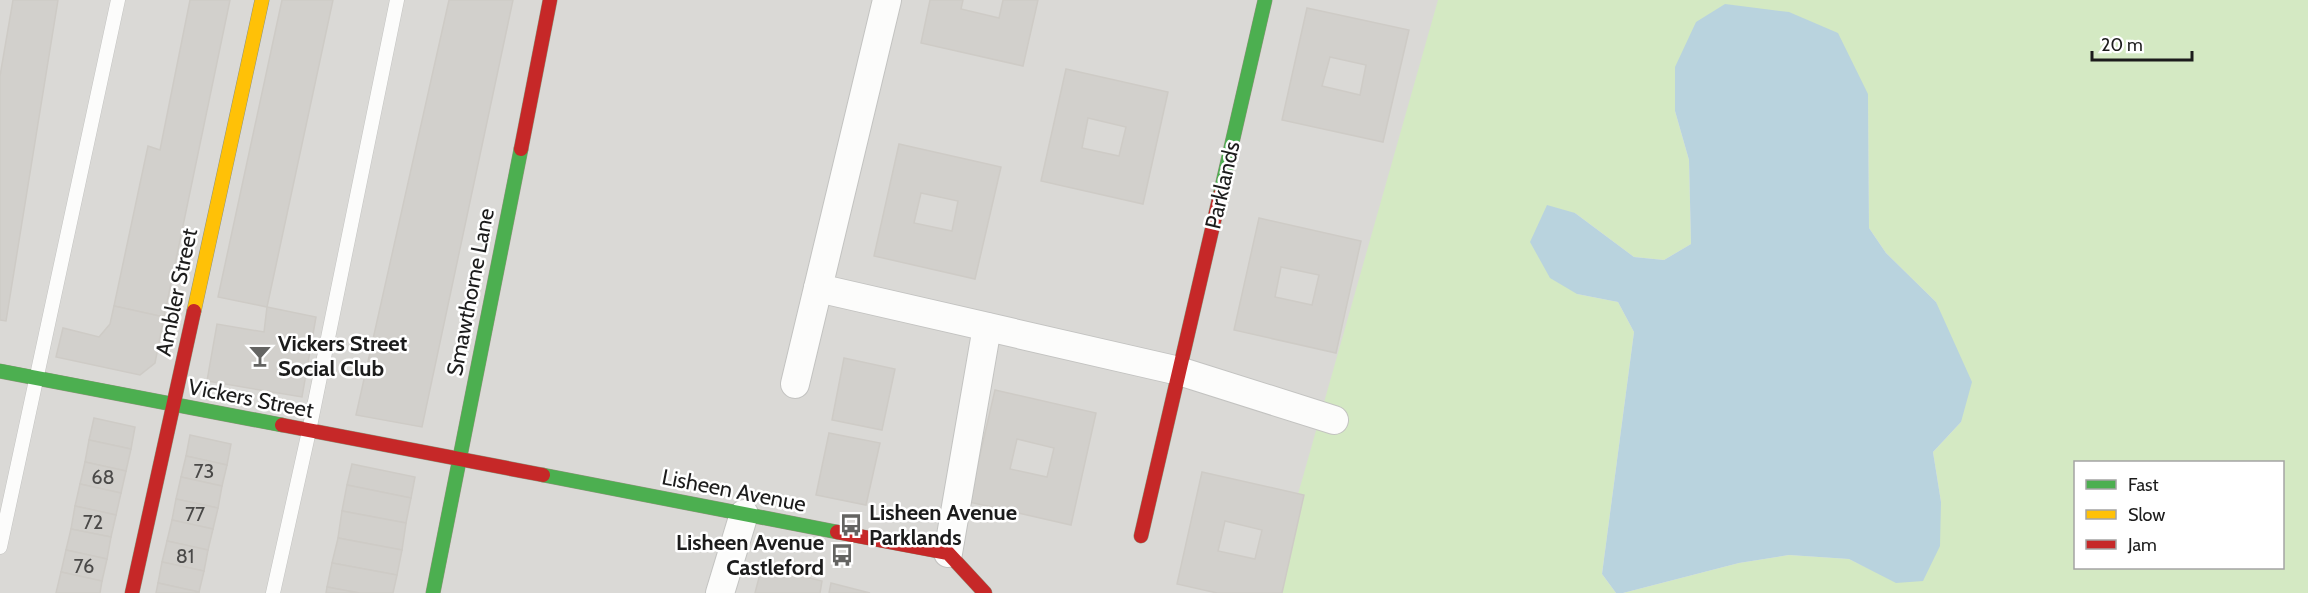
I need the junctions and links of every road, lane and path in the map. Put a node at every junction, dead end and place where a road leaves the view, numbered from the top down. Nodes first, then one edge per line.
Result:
1 (118, 0) edge
2 (262, 0) edge
3 (397, 0) edge
4 (550, 0) edge
5 (887, 0) edge
6 (1265, 0) edge
7 (818, 288) junction
8 (987, 327) junction
9 (0, 371) edge
10 (1179, 371) junction
11 (38, 378) junction
12 (795, 384) dead end
13 (173, 404) junction
14 (1334, 420) dead end
15 (309, 431) junction
16 (458, 458) junction
17 (744, 514) junction
18 (1141, 536) dead end
19 (0, 547) edge
20 (948, 554) junction
21 (132, 593) edge
22 (273, 593) edge
23 (433, 593) edge
24 (720, 593) edge
25 (985, 593) edge

1 - 11 lane
2 - 13 street, Ambler Street
3 - 15 lane
4 - 16 street, Smawthorne Lane
5 - 7 street
6 - 10 street, Parklands
7 - 8 street
7 - 12 street
8 - 10 street
8 - 20 street
9 - 11 street, Vickers Street
10 - 14 street
10 - 18 street, Parklands
11 - 13 street, Vickers Street
11 - 19 lane
13 - 15 street, Vickers Street
13 - 21 street, Ambler Street
15 - 16 street, Vickers Street
15 - 22 lane
16 - 17 street, Lisheen Avenue
16 - 23 street, Smawthorne Lane
17 - 20 street, Lisheen Avenue
17 - 24 street
20 - 25 street

